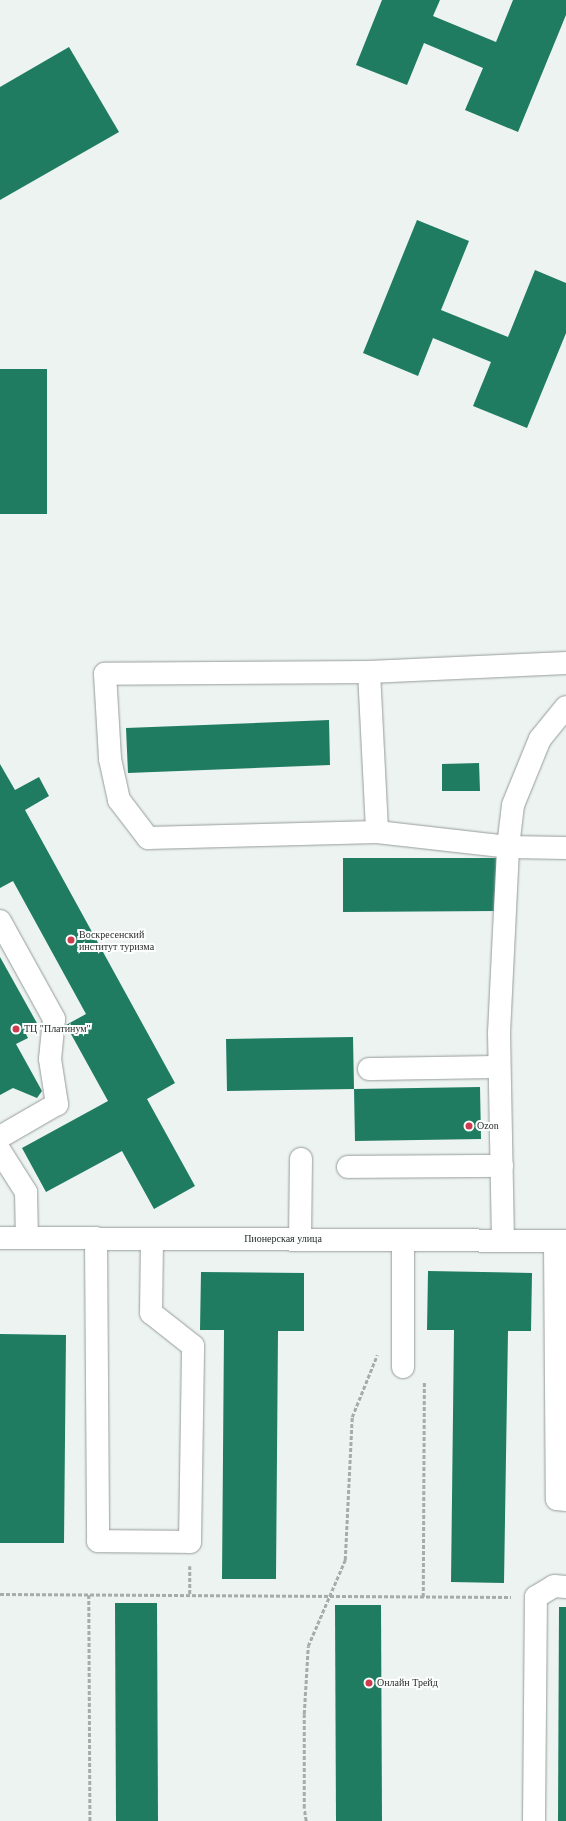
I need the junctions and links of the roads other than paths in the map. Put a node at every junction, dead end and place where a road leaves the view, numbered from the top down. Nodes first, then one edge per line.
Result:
1 (566, 663) edge
2 (369, 672) junction
3 (566, 707) edge
4 (377, 832) junction
5 (508, 847) junction
6 (566, 848) edge
7 (0, 921) edge
8 (500, 1067) junction
9 (369, 1069) dead end
10 (0, 1136) edge
11 (0, 1151) edge
12 (301, 1159) dead end
13 (502, 1166) junction
14 (348, 1167) dead end
15 (0, 1238) edge
16 (27, 1238) junction
17 (96, 1238) junction
18 (152, 1239) junction
19 (300, 1240) junction
20 (403, 1240) junction
21 (503, 1241) junction
22 (561, 1241) edge
23 (561, 1351) edge
24 (403, 1367) road end
25 (566, 1500) edge
26 (566, 1587) edge
27 (534, 1821) edge

1 - 2 street
2 - 4 street
2 - 4 street
3 - 5 street
4 - 5 street
5 - 6 street
5 - 8 street
7 - 10 street
8 - 9 street
8 - 13 street
11 - 16 street
12 - 19 street
13 - 14 street
13 - 21 street
15 - 16 street, Пионерская улица
16 - 17 street, Пионерская улица
17 - 18 street, Пионерская улица
17 - 18 street
18 - 19 street, Пионерская улица
19 - 20 street, Пионерская улица
20 - 21 street, Пионерская улица
20 - 24 street
21 - 22 street, Пионерская улица
22 - 23 street
23 - 25 street
26 - 27 street

